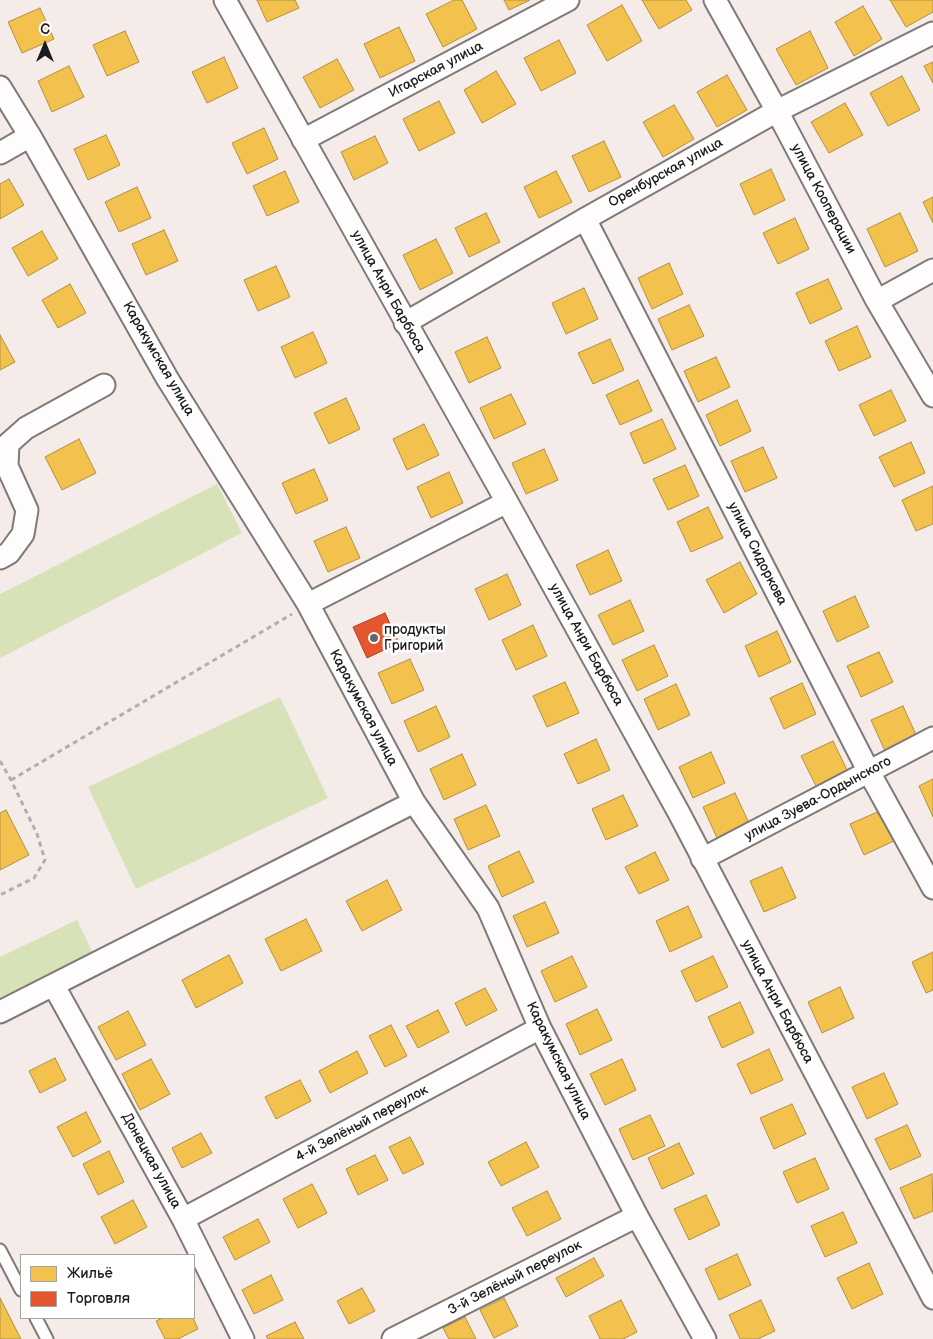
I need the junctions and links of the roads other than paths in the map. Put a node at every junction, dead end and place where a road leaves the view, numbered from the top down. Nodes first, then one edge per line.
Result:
1 (225, 0) edge
2 (568, 0) edge
3 (714, 0) edge
4 (933, 33) edge
5 (0, 87) edge
6 (777, 111) junction
7 (30, 136) junction
8 (303, 140) junction
9 (0, 153) edge
10 (585, 219) junction
11 (933, 270) edge
12 (877, 301) junction
13 (405, 323) junction
14 (104, 385) dead end
15 (933, 396) edge
16 (507, 502) junction
17 (0, 558) edge
18 (308, 604) junction
19 (933, 738) edge
20 (869, 772) junction
21 (414, 802) junction
22 (702, 859) junction
23 (933, 888) edge
24 (54, 986) junction
25 (0, 1012) edge
26 (540, 1028) junction
27 (637, 1216) junction
28 (183, 1219) junction
29 (0, 1250) edge
30 (20, 1288) edge
31 (933, 1298) edge
32 (37, 1319) edge
33 (47, 1339) edge
34 (242, 1339) edge
35 (393, 1339) edge
36 (705, 1339) edge

1 - 8 street, улица Анри Барбюса
2 - 8 street, Игарская улица
3 - 6 street, улица Кооперации
4 - 6 street, Оренбурская улица
5 - 7 street, Каракумская улица
6 - 10 street, Оренбурская улица
6 - 12 street, улица Кооперации
7 - 9 street
7 - 18 street, Каракумская улица
8 - 13 street, улица Анри Барбюса
10 - 13 street, Оренбурская улица
10 - 20 street, улица Сидоркова
11 - 12 street
12 - 15 street, улица Кооперации
13 - 16 street, улица Анри Барбюса
14 - 17 street
16 - 18 street
16 - 22 street, улица Анри Барбюса
18 - 21 street, Каракумская улица
19 - 20 street, улица Зуева-Ордынского
20 - 22 street, улица Зуева-Ордынского
20 - 23 street, улица Сидоркова
21 - 24 street
21 - 26 street, Каракумская улица
22 - 31 street, улица Анри Барбюса
24 - 25 street
24 - 28 street, Донецкая улица
26 - 27 street, Каракумская улица
26 - 28 street, 4-й Зелёный переулок
27 - 35 street, 3-й Зелёный переулок
27 - 36 street, Каракумская улица
28 - 34 street, Донецкая улица
29 - 30 lane
32 - 33 lane

